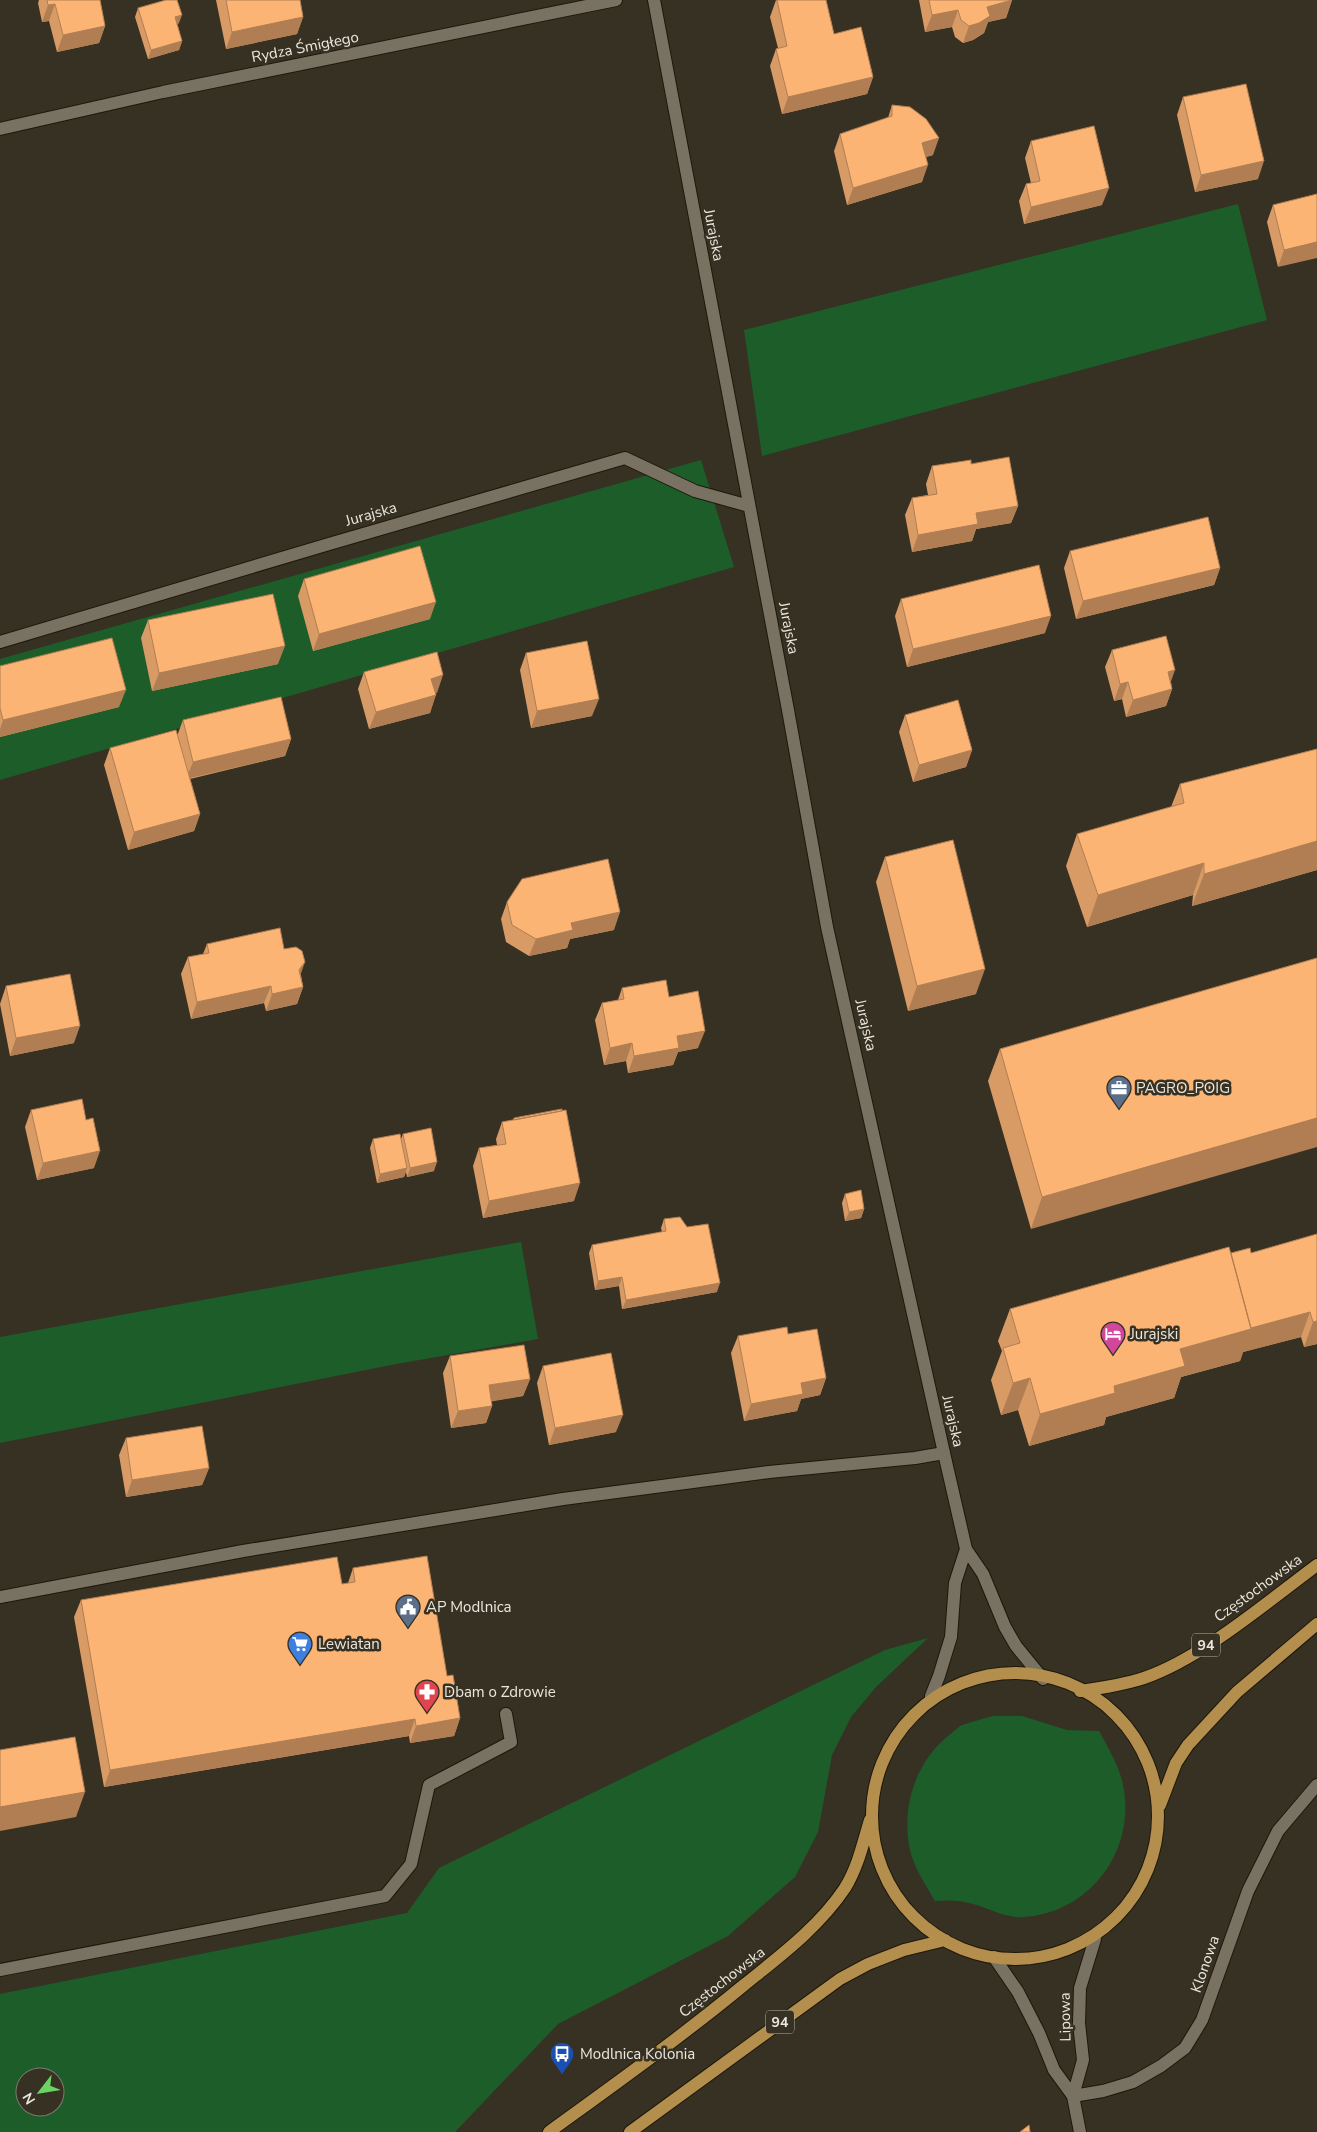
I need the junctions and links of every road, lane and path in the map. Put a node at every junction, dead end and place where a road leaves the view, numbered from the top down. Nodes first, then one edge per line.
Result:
1 (616, 0) edge
2 (654, 0) edge
3 (0, 128) edge
4 (749, 506) junction
5 (0, 642) edge
6 (944, 1453) junction
7 (966, 1549) junction
8 (1317, 1565) edge
9 (0, 1597) edge
10 (1317, 1624) edge
11 (1043, 1679) junction
12 (1080, 1691) junction
13 (931, 1696) junction
14 (506, 1714) dead end
15 (1317, 1785) edge
16 (1160, 1805) junction
17 (870, 1820) junction
18 (1095, 1939) junction
19 (945, 1940) junction
20 (994, 1957) junction
21 (0, 1970) edge
22 (1073, 2096) junction
23 (549, 2132) edge
24 (630, 2132) edge
25 (1080, 2132) edge

1 - 3 street, Rydza Śmigłego
2 - 4 street, Jurajska
4 - 5 street, Jurajska
4 - 6 street, Jurajska
6 - 7 street, Jurajska
6 - 9 street
7 - 11 street, Jurajska
7 - 13 street
8 - 12 main road, Częstochowska / 94
10 - 16 main road, 94
11 - 12 main road, 94
11 - 13 main road, 94
12 - 16 main road, 94
13 - 17 main road, 94
14 - 21 street
15 - 22 street, Klonowa
16 - 18 main road, 94
17 - 19 main road, 94
17 - 23 main road, Częstochowska / 94
18 - 20 main road, 94
18 - 22 street, Lipowa
19 - 20 main road, 94
19 - 24 main road, 94
20 - 22 street, Lipowa
22 - 25 street, Lipowa

